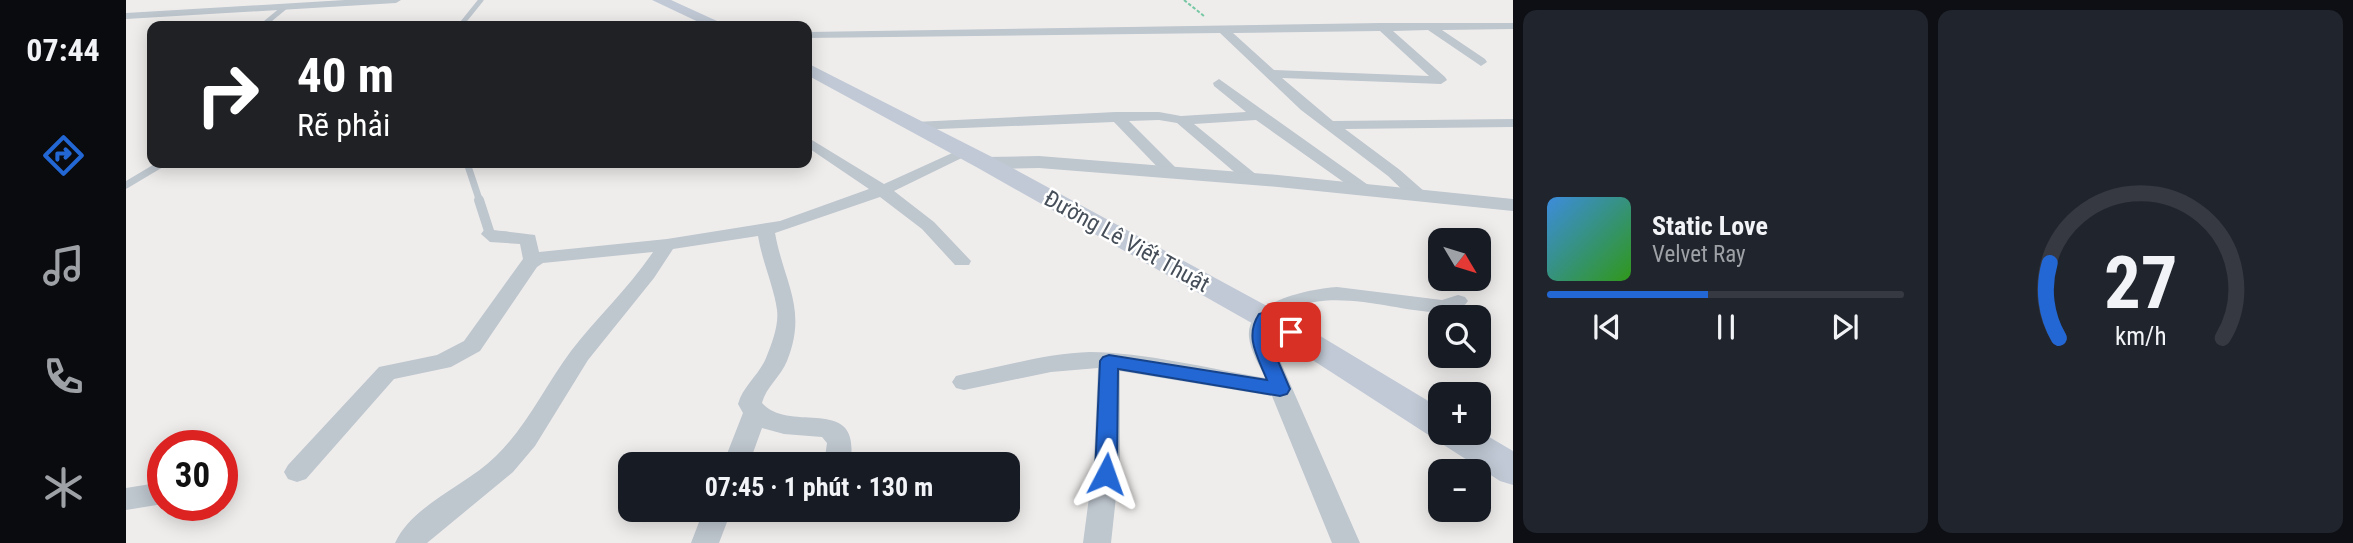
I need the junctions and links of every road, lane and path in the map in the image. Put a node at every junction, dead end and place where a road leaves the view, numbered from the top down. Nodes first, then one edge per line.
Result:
1 (182, 0) edge
2 (396, 0) edge
3 (481, 0) edge
4 (659, 0) edge
5 (1184, 0) edge
6 (285, 7) junction
7 (183, 13) junction
8 (126, 16) edge
9 (268, 21) edge
10 (464, 21) edge
11 (708, 21) edge
12 (1381, 26) junction
13 (1513, 26) edge
14 (1430, 27) junction
15 (1221, 28) junction
16 (812, 36) edge
17 (1481, 62) dead end
18 (812, 71) edge
19 (1270, 74) junction
20 (1219, 83) dead end
21 (1116, 116) junction
22 (1259, 116) junction
23 (1181, 120) junction
24 (1513, 123) edge
25 (1331, 125) junction
26 (915, 126) junction
27 (812, 144) edge
28 (976, 158) junction
29 (155, 168) edge
30 (469, 168) edge
31 (1172, 173) junction
32 (1252, 179) junction
33 (126, 185) edge
34 (883, 190) junction
35 (1365, 190) junction
36 (1419, 196) junction
37 (1513, 205) edge
38 (766, 230) junction
39 (489, 234) joint
40 (667, 245) junction
41 (534, 260) junction
42 (962, 261) dead end
43 (1458, 301) dead end
44 (1265, 318) junction
45 (1109, 361) junction
46 (964, 382) dead end
47 (1280, 389) junction
48 (755, 414) junction
49 (1428, 418) edge
50 (1473, 445) edge
51 (741, 452) edge
52 (839, 452) edge
53 (1513, 470) edge
54 (297, 472) dead end
55 (147, 496) edge
56 (126, 499) edge
57 (713, 522) edge
58 (409, 543) edge
59 (705, 543) edge
60 (1097, 543) edge
61 (1346, 543) edge

1 - 7 street
2 - 6 street
3 - 10 lane
4 - 11 main road
5 - 15 path
6 - 7 street
6 - 9 lane
7 - 8 street
12 - 14 street
12 - 15 street
12 - 19 street
13 - 14 street
14 - 17 street
15 - 16 street
15 - 19 street
18 - 26 main road, Đường Lê Viết Thuật
19 - 25 street
20 - 22 street
21 - 23 street
21 - 26 street
21 - 31 street
22 - 23 street
22 - 35 street
23 - 32 street
24 - 25 street
25 - 36 street
26 - 28 main road, Đường Lê Viết Thuật
27 - 34 street
28 - 31 street
28 - 34 street
28 - 44 main road, Đường Lê Viết Thuật
29 - 33 lane
30 - 39 lane
31 - 32 street
32 - 35 street
34 - 38 street
34 - 42 street
35 - 36 street
36 - 37 street
38 - 40 street
38 - 48 street
39 - 41 street
40 - 41 street
40 - 58 street
41 - 54 street
43 - 44 street
44 - 47 street
44 - 49 main road, Đường Lê Viết Thuật
45 - 46 street
45 - 47 street
45 - 60 street
47 - 61 street
48 - 51 street
48 - 52 street
50 - 53 main road
55 - 56 street
57 - 59 street

